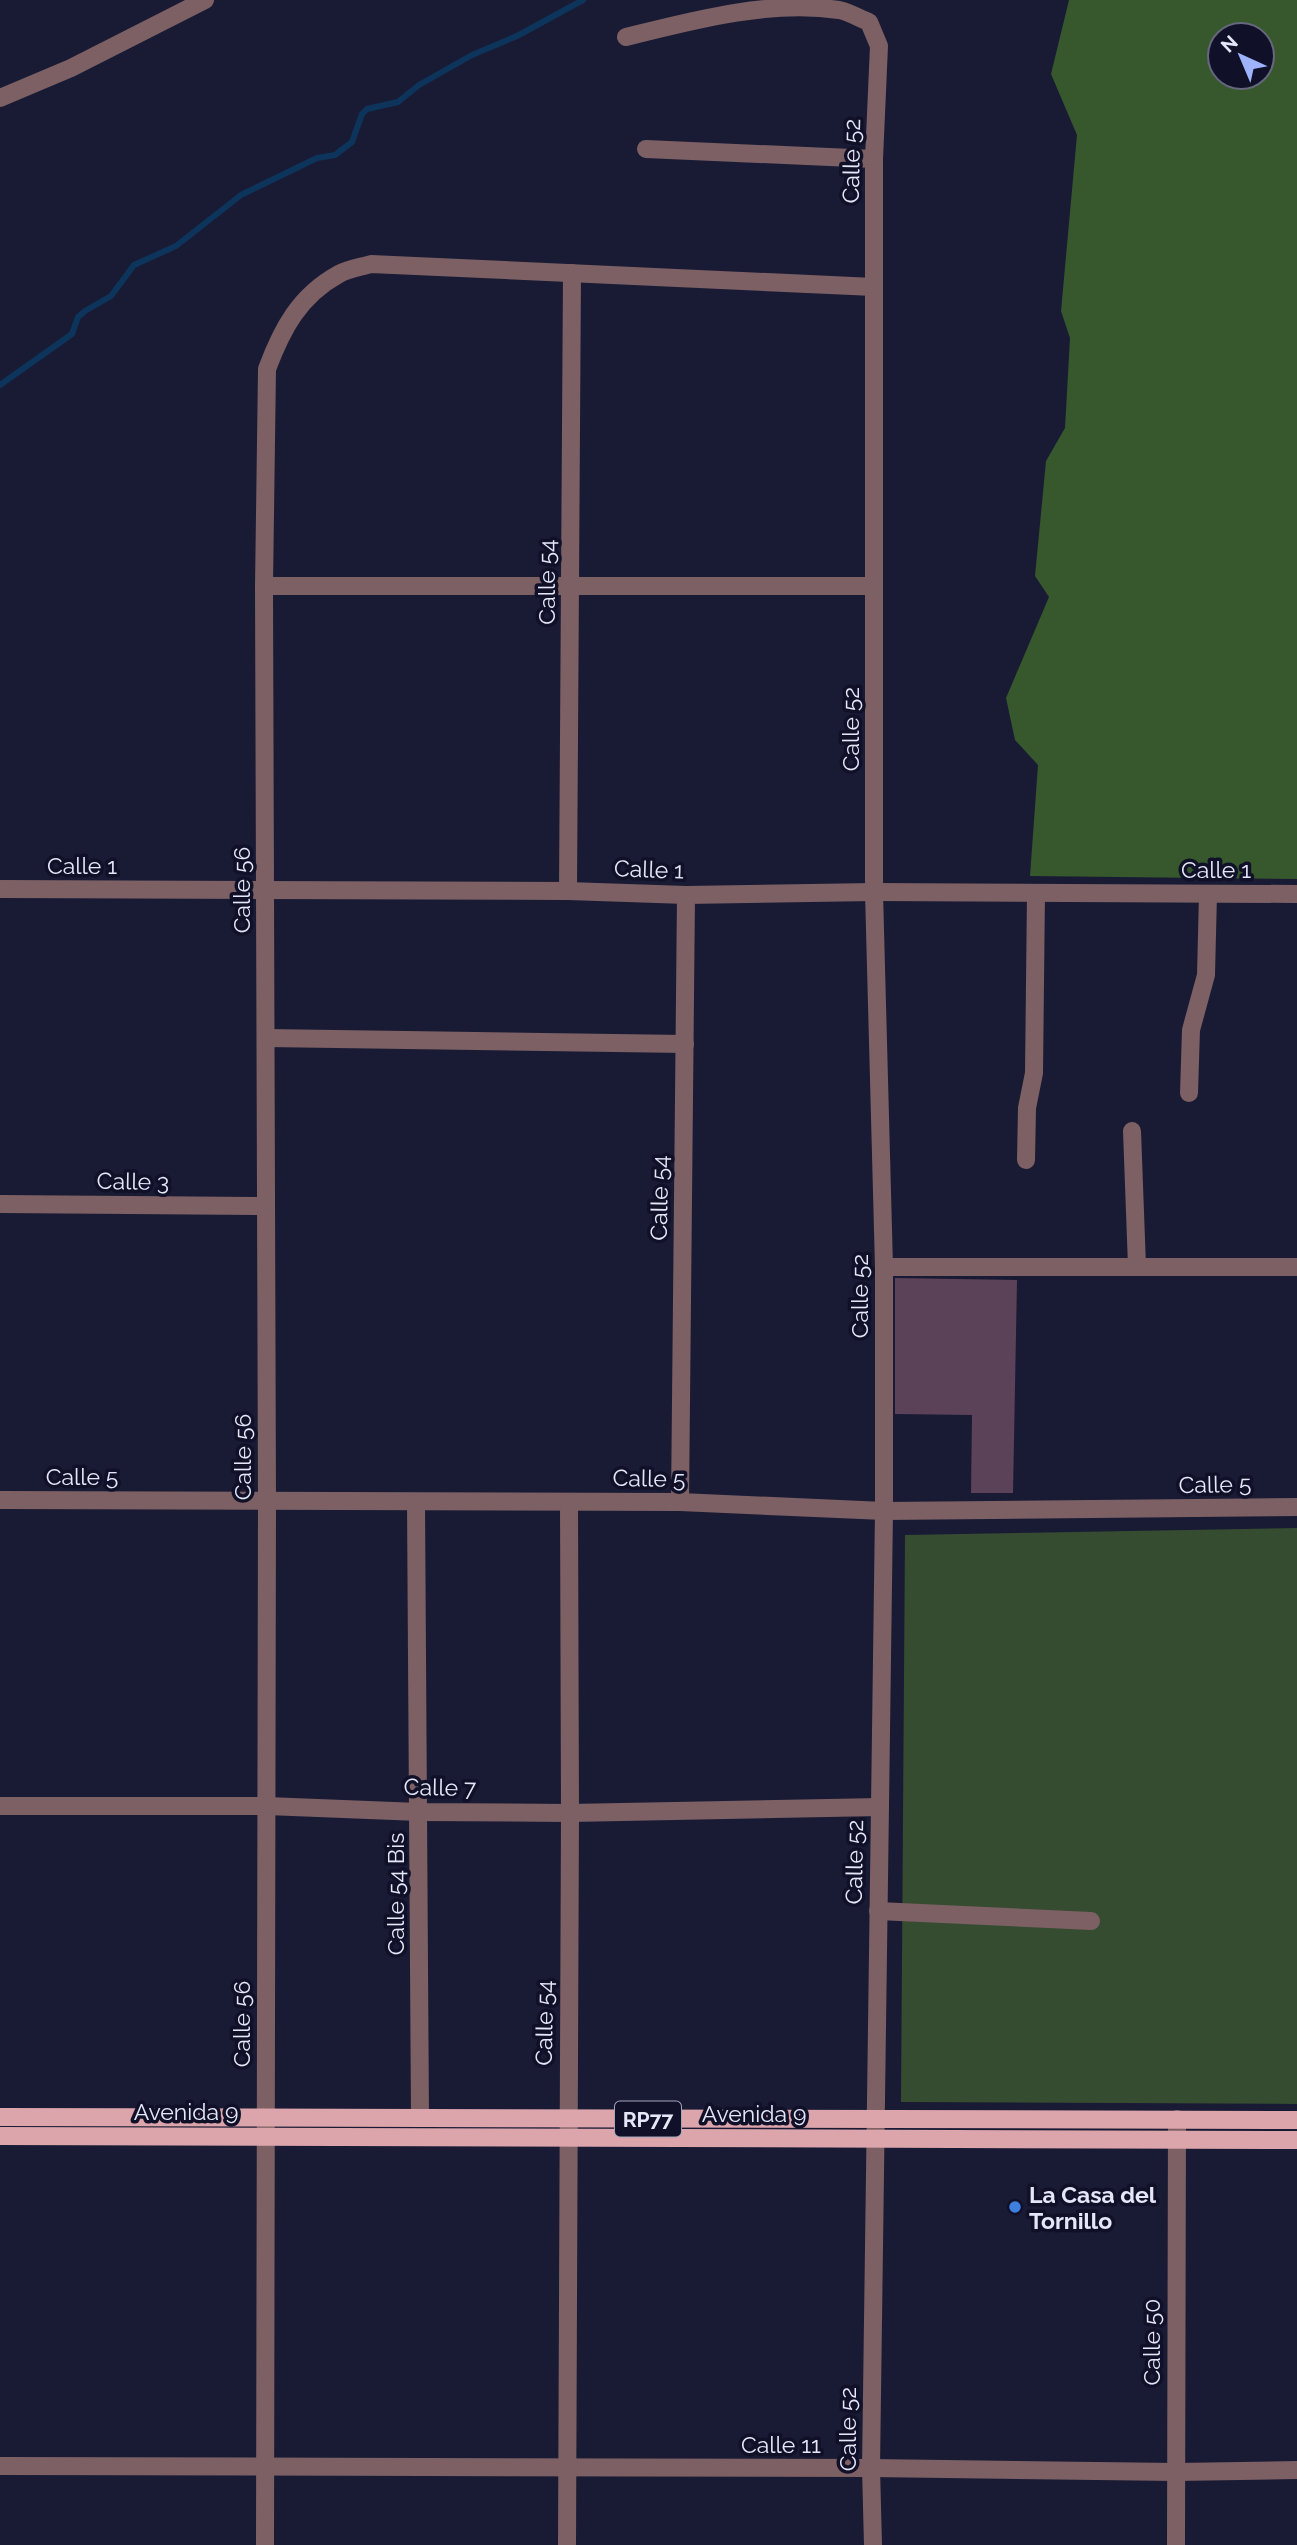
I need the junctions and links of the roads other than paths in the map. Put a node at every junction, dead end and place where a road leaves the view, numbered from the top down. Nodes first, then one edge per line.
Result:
1 (205, 0) edge
2 (626, 37) dead end
3 (0, 98) edge
4 (646, 149) dead end
5 (874, 159) junction
6 (572, 273) junction
7 (874, 287) junction
8 (264, 586) junction
9 (570, 586) junction
10 (874, 586) junction
11 (0, 889) edge
12 (265, 890) junction
13 (568, 891) junction
14 (874, 892) junction
15 (1036, 893) junction
16 (1208, 894) junction
17 (1297, 894) edge
18 (686, 895) junction
19 (266, 1038) junction
20 (685, 1044) junction
21 (1189, 1093) dead end
22 (1132, 1131) dead end
23 (1026, 1160) dead end
24 (0, 1204) edge
25 (266, 1206) junction
26 (1137, 1266) junction
27 (884, 1267) junction
28 (1297, 1267) edge
29 (0, 1500) edge
30 (267, 1501) junction
31 (416, 1502) junction
32 (569, 1502) junction
33 (680, 1502) junction
34 (1297, 1507) edge
35 (884, 1511) junction
36 (0, 1806) edge
37 (267, 1806) junction
38 (880, 1807) junction
39 (419, 1812) junction
40 (570, 1813) junction
41 (878, 1912) junction
42 (1091, 1921) dead end
43 (0, 2117) edge
44 (420, 2118) junction
45 (875, 2119) junction
46 (1177, 2119) junction
47 (1297, 2120) edge
48 (266, 2127) junction
49 (567, 2127) junction
50 (0, 2136) edge
51 (875, 2139) junction
52 (1177, 2140) junction
53 (1297, 2140) edge
54 (0, 2466) edge
55 (265, 2467) junction
56 (566, 2468) junction
57 (871, 2468) junction
58 (1297, 2470) edge
59 (1175, 2472) junction
60 (265, 2545) edge
61 (567, 2545) edge
62 (873, 2545) edge
63 (1175, 2545) edge

1 - 3 street
2 - 5 street, Calle 52
4 - 5 street
5 - 7 street, Calle 52
6 - 7 street
6 - 8 street, Calle 56
6 - 9 street, Calle 54
7 - 10 street, Calle 52
8 - 9 street
8 - 12 street, Calle 56
9 - 10 street
9 - 13 street, Calle 54
10 - 14 street, Calle 52
11 - 12 street, Calle 1
12 - 13 street, Calle 1
12 - 19 street, Calle 56
13 - 18 street, Calle 1
14 - 15 street, Calle 1
14 - 18 street, Calle 1
14 - 27 street, Calle 52
15 - 16 street, Calle 1
15 - 23 street
16 - 17 street, Calle 1
16 - 21 street
18 - 20 street, Calle 54
19 - 20 street
19 - 25 street, Calle 56
20 - 33 street, Calle 54
22 - 26 street
24 - 25 street, Calle 3
25 - 30 street, Calle 56
26 - 27 street
26 - 28 street
27 - 35 street, Calle 52
29 - 30 street, Calle 5
30 - 31 street, Calle 5
30 - 37 street, Calle 56
31 - 32 street, Calle 5
31 - 39 street, Calle 54 Bis
32 - 33 street, Calle 5
32 - 40 street, Calle 54
33 - 35 street, Calle 5
34 - 35 street, Calle 5
35 - 38 street, Calle 52
36 - 37 street, Calle 7
37 - 39 street, Calle 7
37 - 48 street, Calle 56
38 - 40 street, Calle 7
38 - 41 street, Calle 52
39 - 40 street, Calle 7
39 - 44 street, Calle 54 Bis
40 - 49 street, Calle 54
41 - 42 street
41 - 45 street, Calle 52
43 - 48 main road, Avenida 9 / RP77
44 - 48 main road, Avenida 9 / RP77
44 - 49 main road, Avenida 9 / RP77
45 - 46 main road, Avenida 9 / RP77
45 - 49 main road, Avenida 9 / RP77
45 - 51 street, Calle 52
46 - 47 main road, Avenida 9 / RP77
46 - 52 street, Calle 50
48 - 49 main road, Avenida 9 / RP77
48 - 50 main road, Avenida 9 / RP77
48 - 55 street, Calle 56
49 - 51 main road, Avenida 9 / RP77
49 - 56 street, Calle 54
51 - 52 main road, Avenida 9 / RP77
51 - 57 street, Calle 52
52 - 53 main road, Avenida 9 / RP77
52 - 59 street, Calle 50
54 - 55 street, Calle 11
55 - 56 street, Calle 11
55 - 60 street, Calle 56
56 - 57 street, Calle 11
56 - 61 street, Calle 54
57 - 59 street, Calle 11
57 - 62 street, Calle 52
58 - 59 street, Calle 11
59 - 63 street, Calle 50

